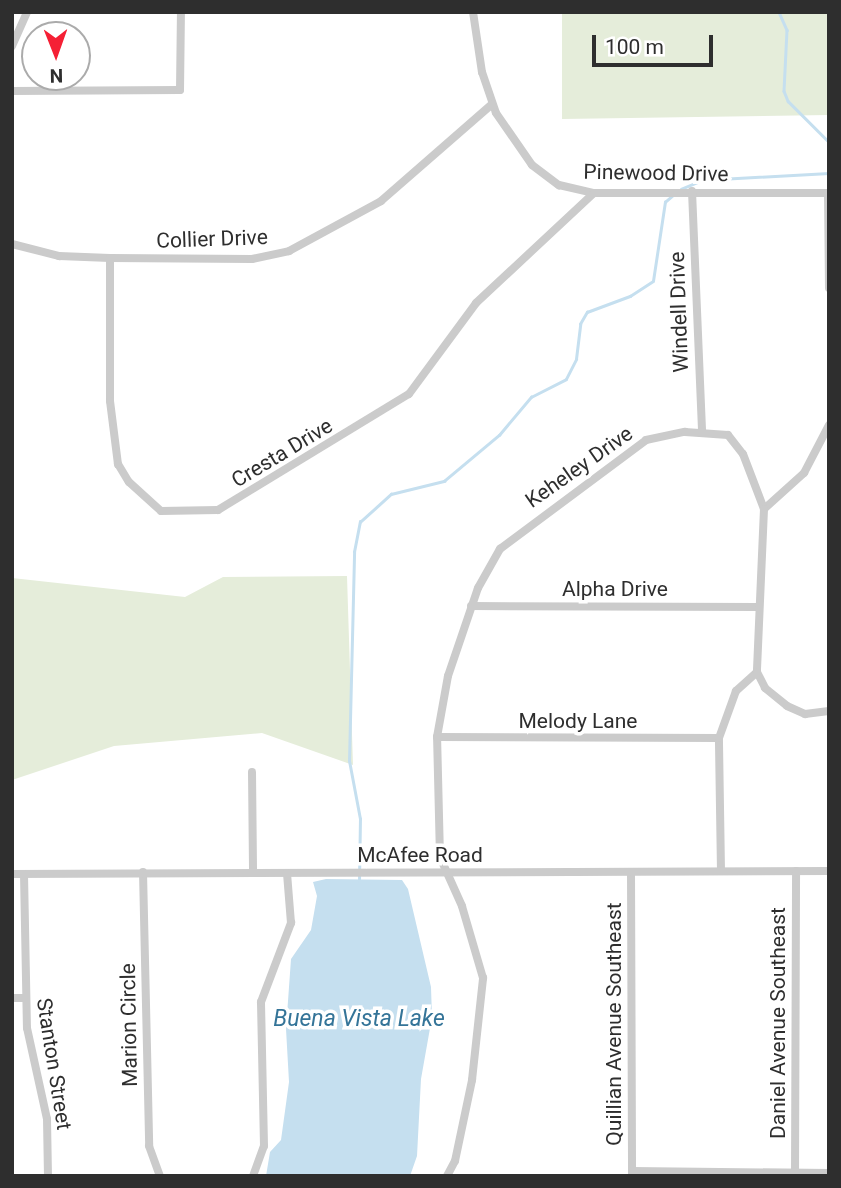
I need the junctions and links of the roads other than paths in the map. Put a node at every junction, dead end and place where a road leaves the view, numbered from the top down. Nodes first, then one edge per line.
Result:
1 (27, 12) edge
2 (181, 12) edge
3 (473, 12) edge
4 (12, 46) edge
5 (12, 91) edge
6 (492, 104) junction
7 (692, 191) junction
8 (594, 193) junction
9 (828, 193) edge
10 (12, 244) edge
11 (110, 258) junction
12 (829, 288) edge
13 (829, 425) edge
14 (702, 432) junction
15 (764, 509) junction
16 (471, 607) junction
17 (758, 607) junction
18 (757, 672) junction
19 (829, 711) edge
20 (437, 737) junction
21 (719, 738) junction
22 (252, 772) dead end
23 (721, 870) junction
24 (449, 871) junction
25 (796, 871) junction
26 (829, 871) edge
27 (143, 872) junction
28 (631, 872) junction
29 (253, 873) junction
30 (287, 873) junction
31 (12, 874) edge
32 (24, 874) junction
33 (12, 998) edge
34 (25, 999) junction
35 (632, 1173) edge
36 (829, 1173) edge
37 (795, 1174) edge
38 (48, 1176) edge
39 (160, 1176) edge
40 (253, 1176) edge
41 (447, 1176) edge

1 - 4 street
2 - 5 street
3 - 6 street, Pinewood Drive
6 - 8 street, Pinewood Drive
6 - 11 street, Collier Drive
7 - 8 street, Pinewood Drive
7 - 9 street, Pinewood Drive
7 - 14 street, Windell Drive
8 - 11 street, Cresta Drive
9 - 12 street
10 - 11 street, Collier Drive
13 - 15 street
14 - 15 street, Keheley Drive
14 - 16 street, Keheley Drive
15 - 17 street, Keheley Drive
16 - 17 street, Alpha Drive
16 - 20 street, Keheley Drive
17 - 18 street, Keheley Drive
18 - 19 street
18 - 21 street
20 - 21 street, Melody Lane
20 - 24 street, Keheley Drive
21 - 23 street
22 - 29 street
23 - 25 street, McAfee Road
23 - 28 street, McAfee Road
24 - 28 street, McAfee Road
24 - 30 street, McAfee Road
24 - 41 street, Keheley Drive
25 - 26 street, McAfee Road
25 - 37 street, Daniel Avenue Southeast
27 - 29 street, McAfee Road
27 - 32 street, McAfee Road
27 - 39 street, Marion Circle
28 - 35 street, Quillian Avenue Southeast
29 - 30 street, McAfee Road
30 - 40 street
31 - 32 street, McAfee Road
32 - 34 street, Stanton Street
33 - 34 street
34 - 38 street, Stanton Street
35 - 37 street
36 - 37 street

